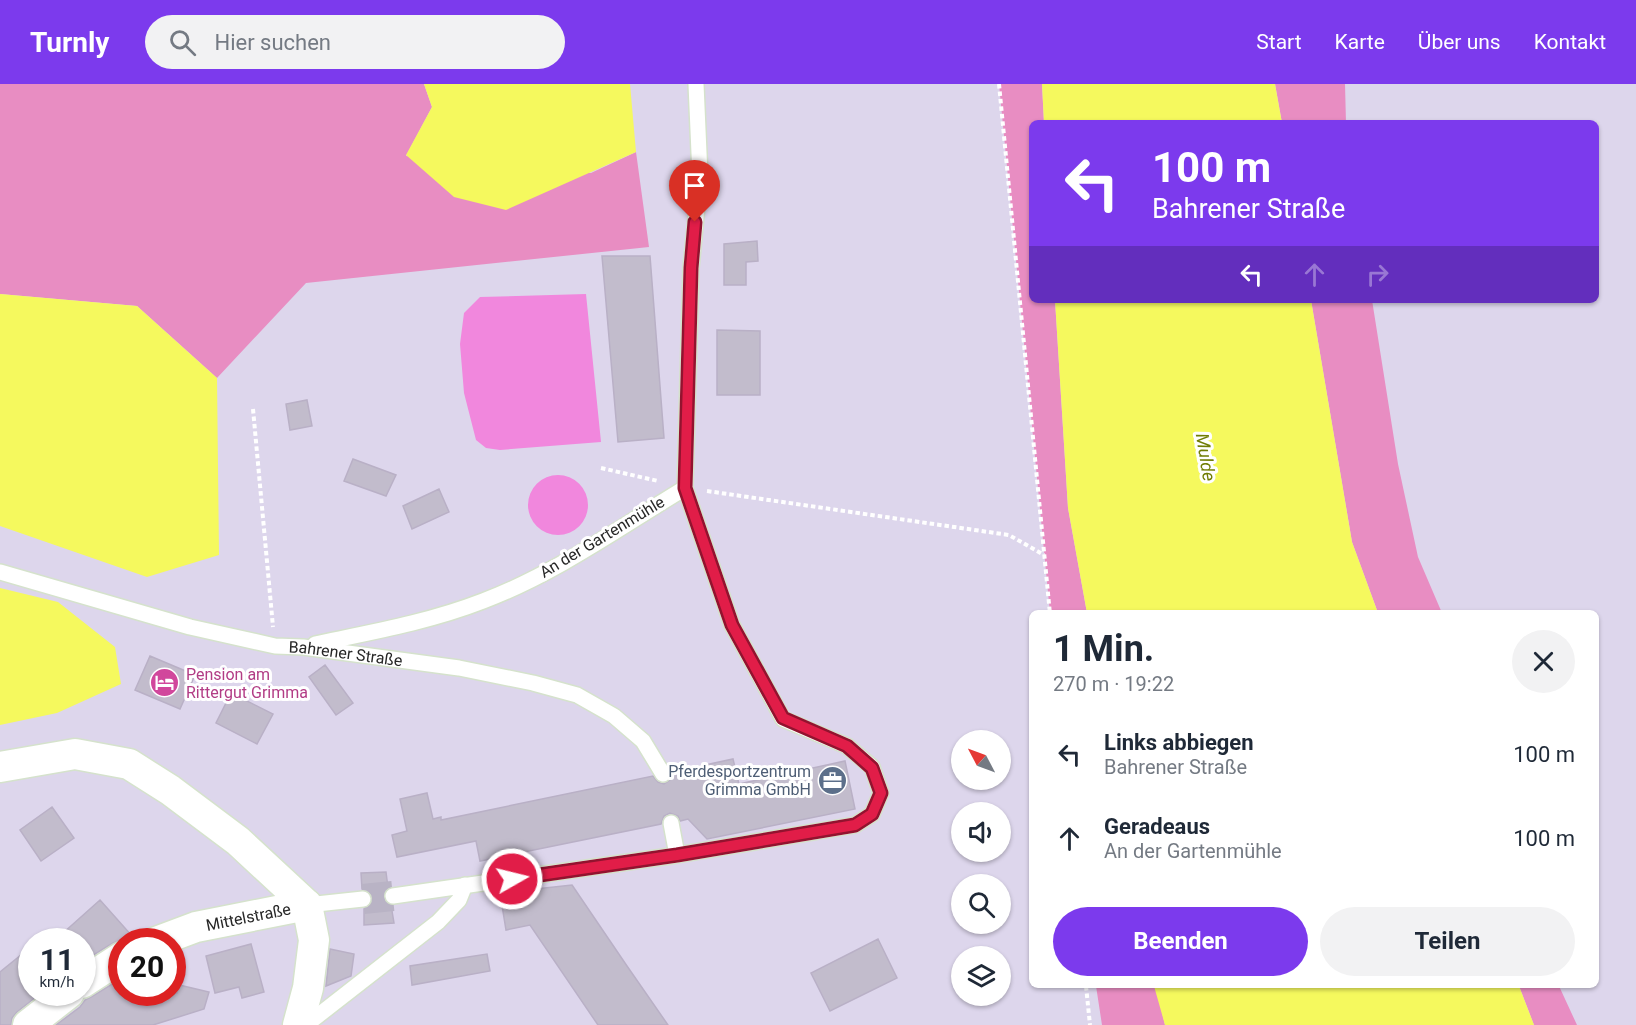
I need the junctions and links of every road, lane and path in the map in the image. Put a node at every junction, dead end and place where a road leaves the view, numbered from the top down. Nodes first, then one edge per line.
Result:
1 (696, 84) edge
2 (999, 84) edge
3 (253, 409) dead end
4 (601, 468) dead end
5 (685, 488) junction
6 (1044, 555) junction
7 (0, 572) edge
8 (1050, 610) edge
9 (275, 646) junction
10 (303, 647) junction
11 (0, 767) edge
12 (663, 774) dead end
13 (671, 823) dead end
14 (677, 855) junction
15 (465, 885) junction
16 (393, 897) tunnel mouth
17 (363, 899) tunnel mouth
18 (307, 905) junction
19 (186, 931) edge
20 (1086, 988) edge
21 (52, 1006) edge
22 (28, 1025) edge
23 (298, 1025) edge
24 (306, 1025) edge
25 (1090, 1025) edge

1 - 5 lane
2 - 6 path
3 - 9 path
4 - 5 path
5 - 6 path
5 - 10 lane, An der Gartenmühle
5 - 14 lane
6 - 8 path
7 - 9 lane, Bahrener Straße
9 - 10 lane, Bahrener Straße
10 - 12 lane, Bahrener Straße
11 - 18 street
13 - 14 lane
14 - 15 lane
15 - 16 lane
15 - 24 lane
17 - 18 lane
18 - 19 street, Mittelstraße
18 - 23 street
20 - 25 path
21 - 22 street

